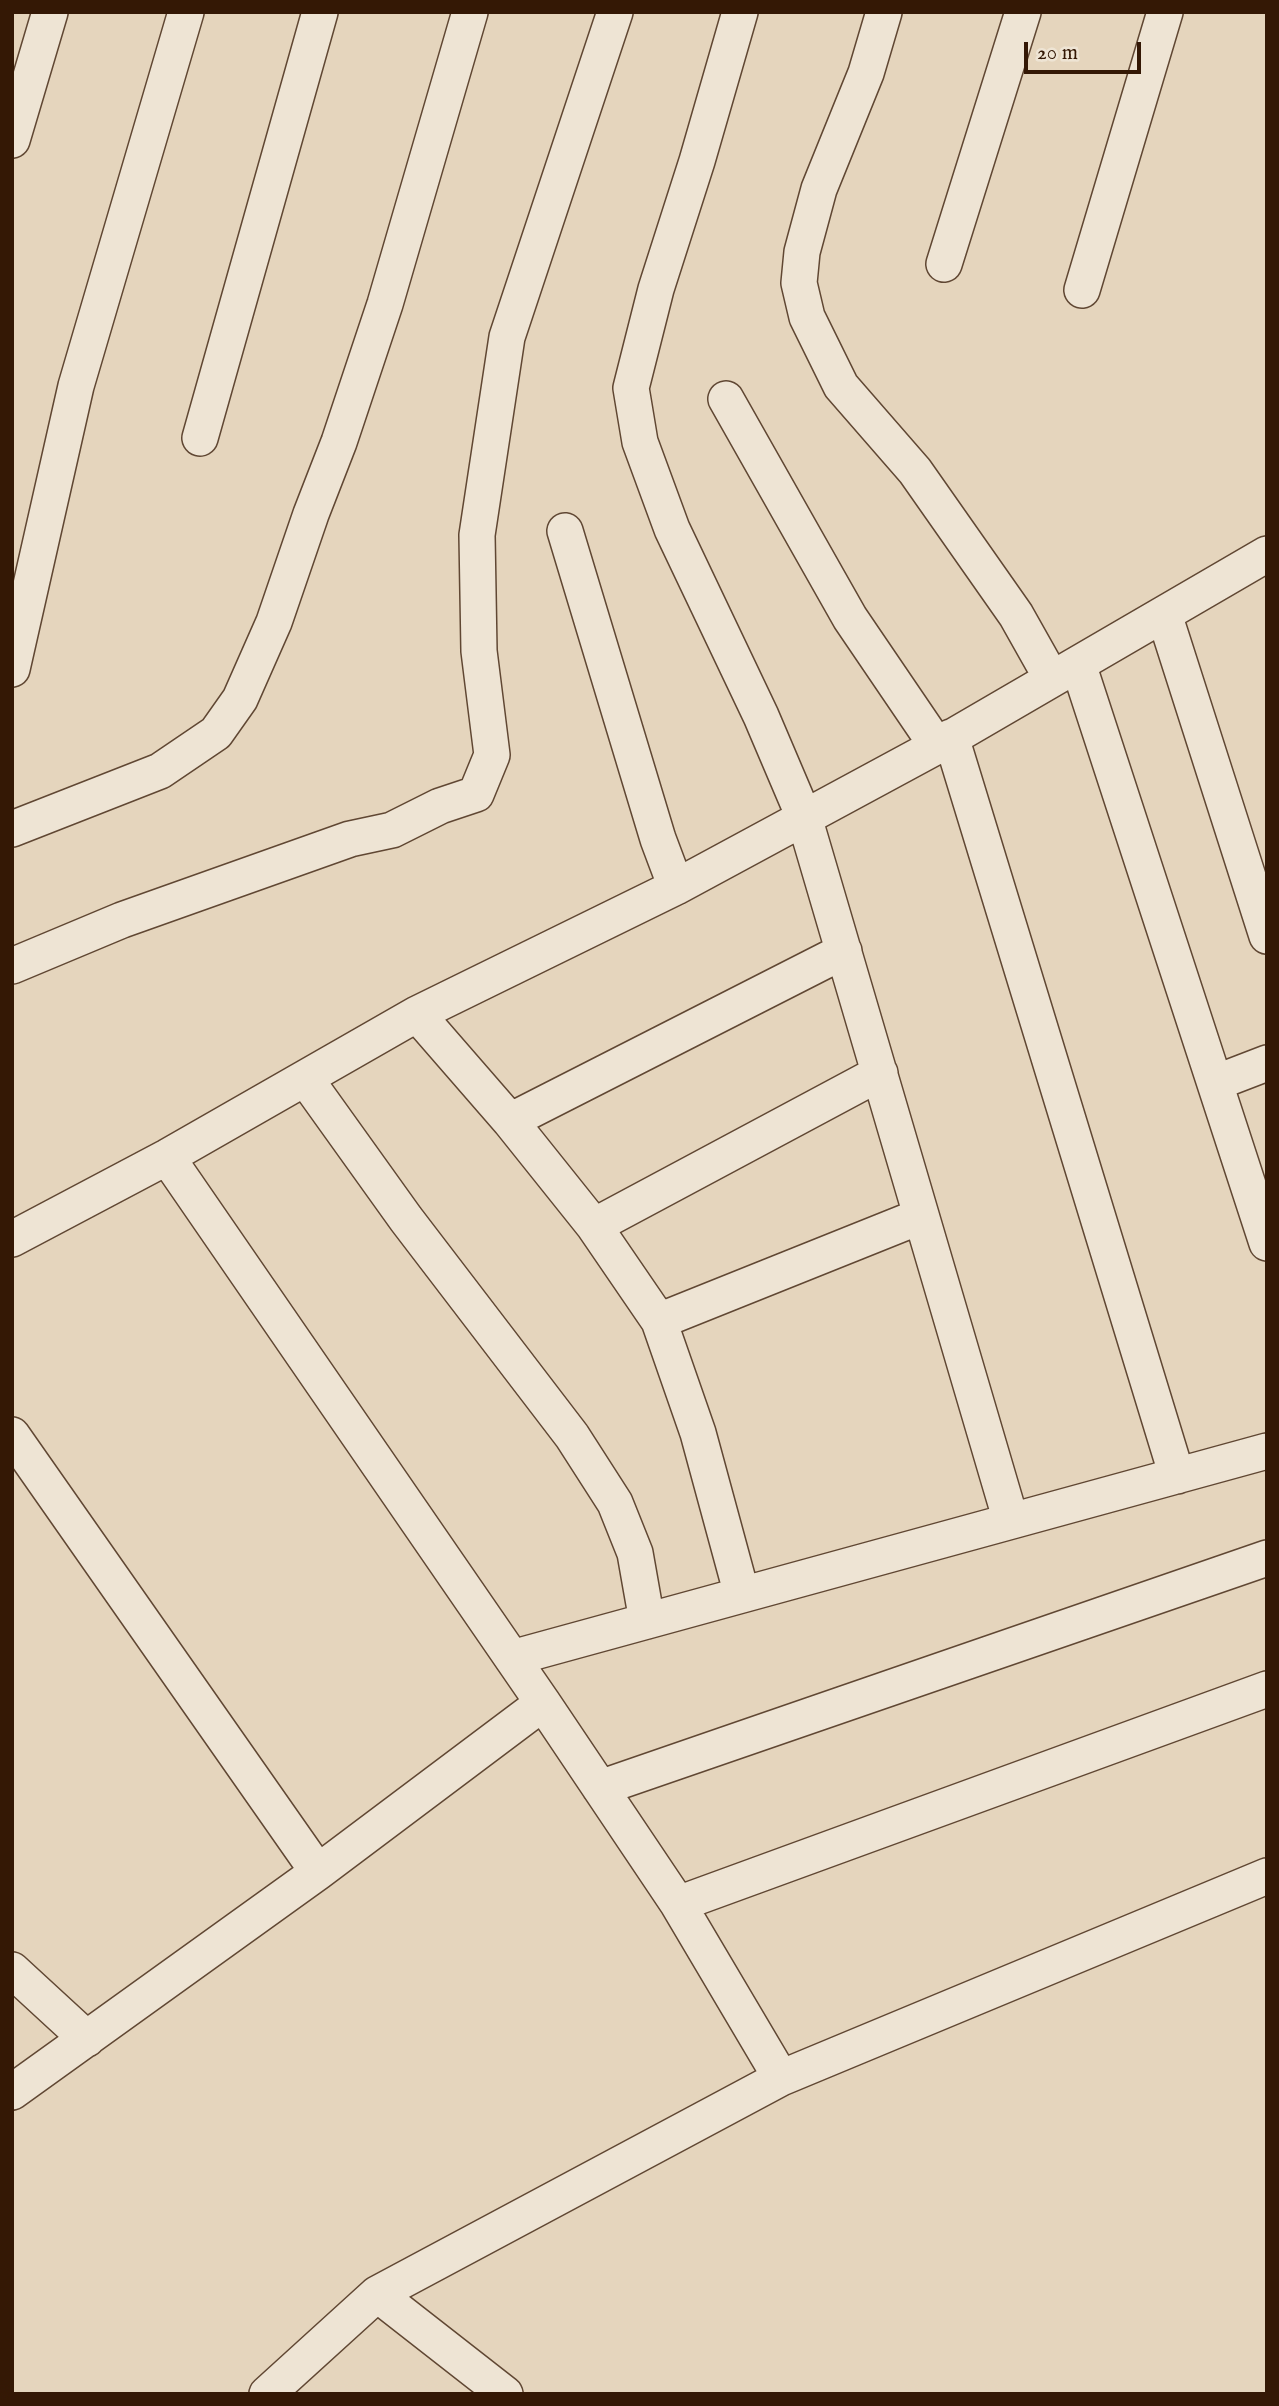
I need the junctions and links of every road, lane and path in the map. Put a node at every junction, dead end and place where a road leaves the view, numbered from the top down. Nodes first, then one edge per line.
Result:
1 (50, 12) edge
2 (186, 12) edge
3 (320, 12) edge
4 (470, 12) edge
5 (615, 12) edge
6 (740, 12) edge
7 (884, 12) edge
8 (1023, 12) edge
9 (1165, 12) edge
10 (12, 140) edge
11 (944, 264) dead end
12 (1082, 290) dead end
13 (726, 399) dead end
14 (200, 438) dead end
15 (565, 531) dead end
16 (1267, 554) edge
17 (1164, 614) junction
18 (12, 669) edge
19 (1065, 672) junction
20 (944, 741) junction
21 (804, 817) junction
22 (12, 829) edge
23 (676, 887) junction
24 (1267, 936) edge
25 (844, 951) junction
26 (12, 966) edge
27 (417, 1014) junction
28 (1267, 1063) edge
29 (880, 1073) junction
30 (304, 1079) junction
31 (1215, 1083) junction
32 (510, 1121) junction
33 (167, 1157) junction
34 (921, 1216) junction
35 (594, 1226) junction
36 (12, 1239) edge
37 (1267, 1243) edge
38 (659, 1321) junction
39 (12, 1435) edge
40 (1267, 1451) edge
41 (1177, 1476) junction
42 (1011, 1521) junction
43 (1267, 1558) edge
44 (742, 1595) junction
45 (647, 1621) junction
46 (512, 1658) junction
47 (1267, 1689) edge
48 (543, 1703) junction
49 (600, 1788) junction
50 (318, 1872) junction
51 (1267, 1876) edge
52 (678, 1904) junction
53 (12, 1970) edge
54 (87, 2039) junction
55 (781, 2078) junction
56 (12, 2092) edge
57 (377, 2294) junction
58 (267, 2394) edge
59 (505, 2394) edge

1 - 10 street
2 - 18 street
3 - 14 street
4 - 22 street
5 - 26 street
6 - 21 street
7 - 19 street
8 - 11 street
9 - 12 street
13 - 20 street
15 - 23 street
16 - 17 street
17 - 19 street
17 - 24 street
19 - 20 street
19 - 31 street
20 - 21 street
20 - 41 street
21 - 23 street
21 - 25 street
23 - 27 street
25 - 29 street
25 - 32 street
27 - 30 street
27 - 32 street
28 - 31 street
29 - 34 street
29 - 35 street
30 - 33 street
30 - 45 street
31 - 37 street
32 - 35 street
33 - 36 street
33 - 46 street
34 - 38 street
34 - 42 street
35 - 38 street
38 - 44 street
39 - 50 street
40 - 41 street
41 - 42 street
42 - 44 street
43 - 49 street
44 - 45 street
45 - 46 street
46 - 48 street
47 - 52 street
48 - 49 street
48 - 50 street
49 - 52 street
50 - 54 street
51 - 55 street
52 - 55 street
53 - 54 street
54 - 56 street
55 - 57 street
57 - 58 street
57 - 59 street

